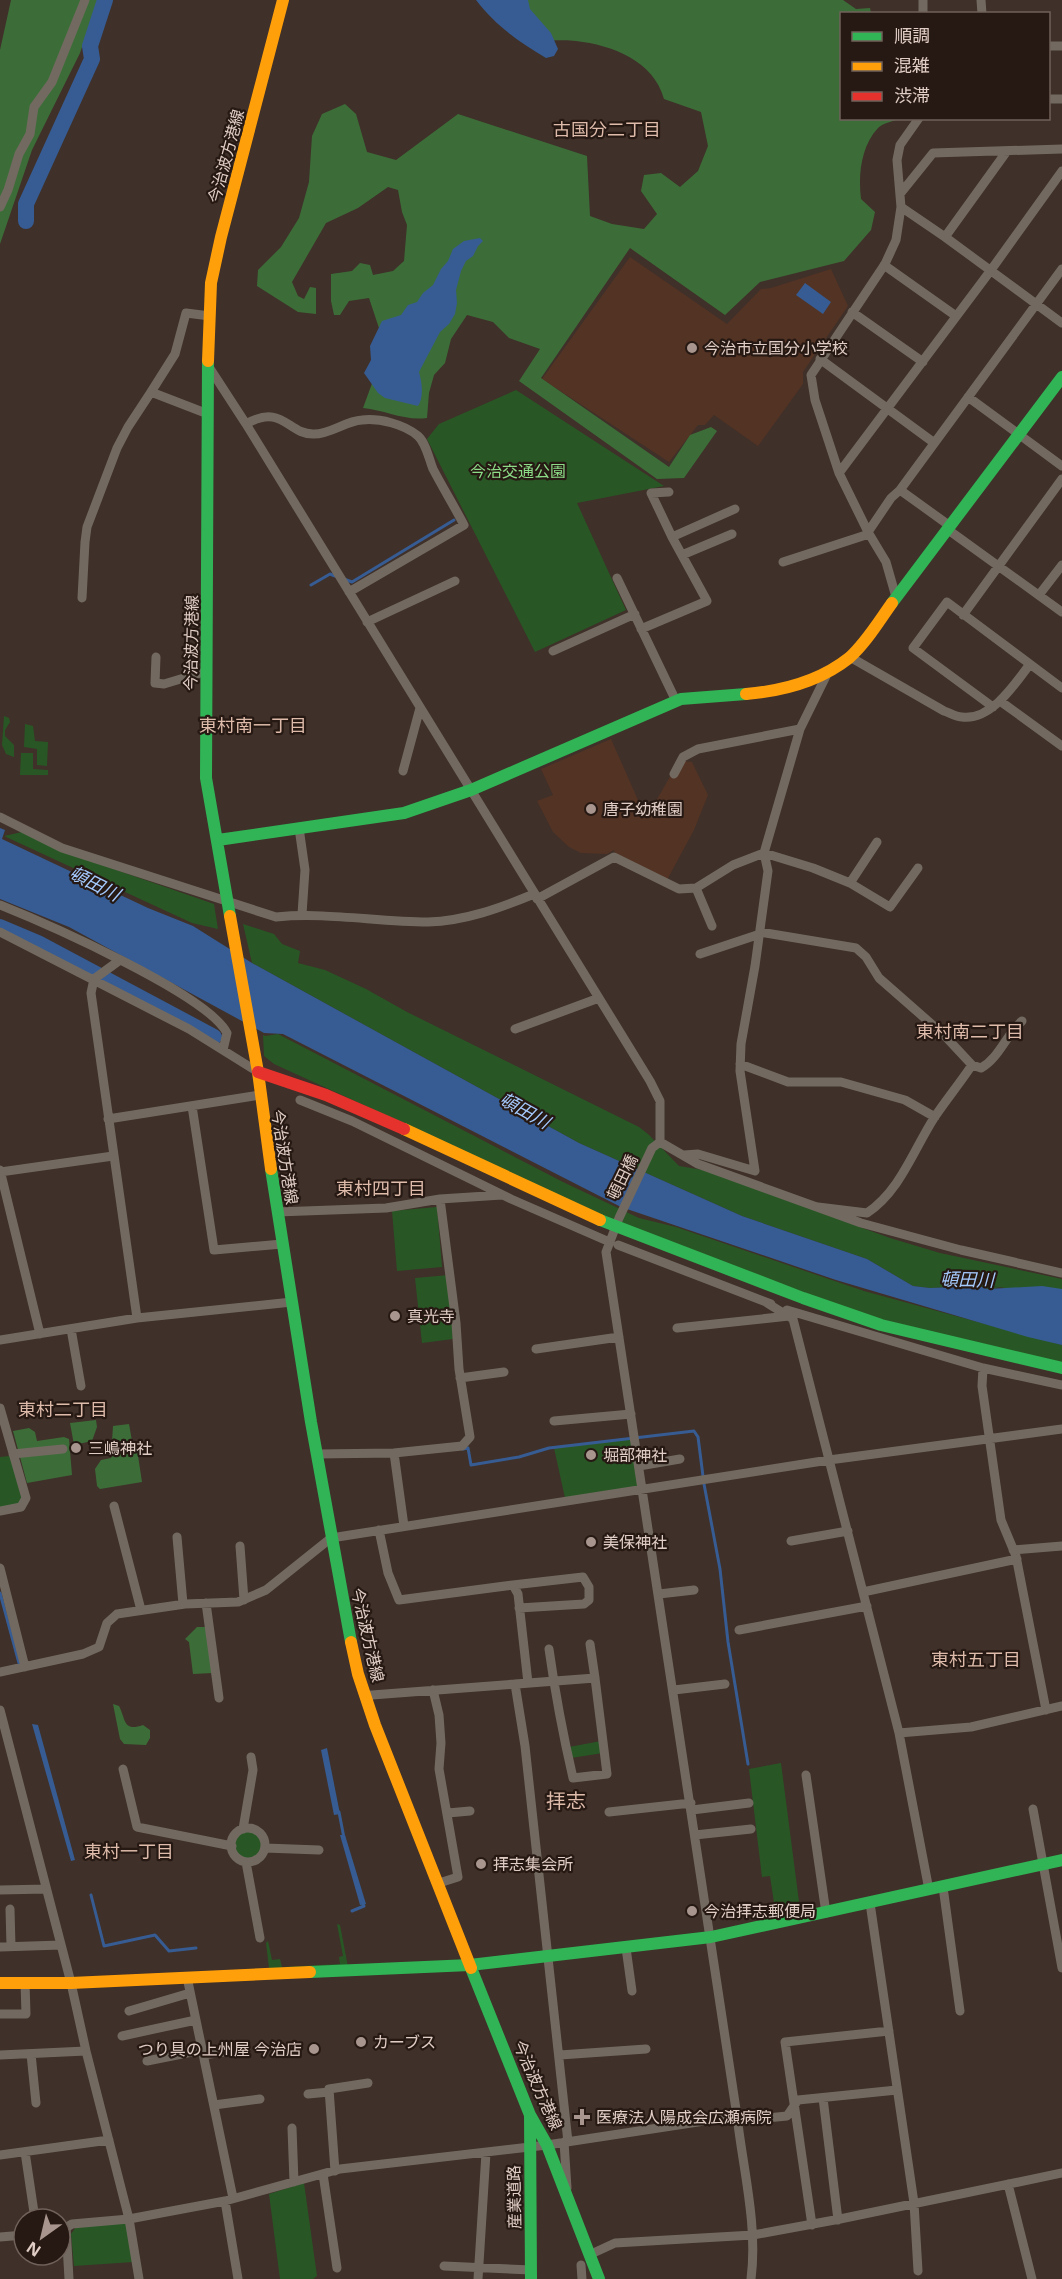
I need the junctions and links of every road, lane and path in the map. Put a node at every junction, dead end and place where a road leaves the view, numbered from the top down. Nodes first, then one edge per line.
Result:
1 (283, 0) edge
2 (83, 1) edge
3 (918, 120) edge
4 (1062, 149) edge
5 (1007, 151) junction
6 (1062, 171) edge
7 (900, 194) junction
8 (0, 207) edge
9 (901, 207) junction
10 (945, 237) junction
11 (884, 265) junction
12 (1062, 269) edge
13 (991, 270) junction
14 (1035, 304) junction
15 (852, 312) junction
16 (210, 316) junction
17 (956, 316) junction
18 (1062, 323) edge
19 (820, 359) junction
20 (923, 362) junction
21 (208, 366) junction
22 (1062, 377) edge
23 (151, 392) junction
24 (968, 398) junction
25 (888, 408) junction
26 (208, 414) junction
27 (246, 424) junction
28 (1019, 434) junction
29 (933, 442) junction
30 (1062, 466) edge
31 (839, 473) junction
32 (1062, 479) edge
33 (900, 490) junction
34 (669, 492) dead end
35 (735, 509) dead end
36 (949, 527) junction
37 (868, 533) junction
38 (732, 534) dead end
39 (672, 537) junction
40 (682, 555) junction
41 (783, 562) dead end
42 (1062, 565) edge
43 (999, 566) junction
44 (617, 578) dead end
45 (454, 581) dead end
46 (348, 592) junction
47 (1039, 595) junction
48 (896, 597) junction
49 (82, 598) dead end
50 (1062, 612) edge
51 (634, 614) junction
52 (963, 615) junction
53 (367, 622) junction
54 (641, 629) junction
55 (553, 651) dead end
56 (156, 657) dead end
57 (850, 657) junction
58 (1030, 664) junction
59 (207, 672) junction
60 (828, 672) junction
61 (1062, 688) edge
62 (676, 701) junction
63 (996, 704) junction
64 (420, 708) junction
65 (800, 729) junction
66 (1062, 746) edge
67 (403, 771) dead end
68 (674, 774) dead end
69 (471, 790) junction
70 (0, 817) edge
71 (299, 828) junction
72 (218, 840) junction
73 (877, 842) dead end
74 (764, 853) junction
75 (918, 868) dead end
76 (850, 883) junction
77 (696, 888) junction
78 (535, 896) junction
79 (227, 902) junction
80 (0, 905) edge
81 (302, 914) junction
82 (712, 926) dead end
83 (0, 932) edge
84 (760, 933) junction
85 (700, 954) dead end
86 (120, 960) junction
87 (94, 980) junction
88 (599, 998) junction
89 (1022, 1022) dead end
90 (515, 1029) dead end
91 (223, 1050) junction
92 (740, 1064) junction
93 (972, 1065) junction
94 (258, 1072) junction
95 (260, 1095) junction
96 (300, 1100) dead end
97 (192, 1106) junction
98 (935, 1117) junction
99 (108, 1119) junction
100 (656, 1145) junction
101 (684, 1155) junction
102 (113, 1156) junction
103 (0, 1171) edge
104 (504, 1195) junction
105 (440, 1199) junction
106 (818, 1207) junction
107 (277, 1212) junction
108 (617, 1223) junction
109 (605, 1240) dead end
110 (282, 1244) junction
111 (618, 1245) dead end
112 (1062, 1273) edge
113 (292, 1302) junction
114 (767, 1303) junction
115 (789, 1316) junction
116 (137, 1318) junction
117 (677, 1328) dead end
118 (70, 1329) junction
119 (40, 1334) junction
120 (619, 1337) junction
121 (0, 1340) edge
122 (536, 1349) dead end
123 (983, 1368) junction
124 (1062, 1368) edge
125 (504, 1372) dead end
126 (460, 1378) junction
127 (1062, 1385) edge
128 (81, 1386) dead end
129 (0, 1408) edge
130 (631, 1414) junction
131 (555, 1421) dead end
132 (1062, 1429) edge
133 (990, 1438) junction
134 (63, 1449) dead end
135 (394, 1453) junction
136 (13, 1454) junction
137 (317, 1454) junction
138 (680, 1459) dead end
139 (829, 1460) junction
140 (639, 1466) junction
141 (643, 1489) junction
142 (114, 1506) dead end
143 (0, 1511) edge
144 (404, 1526) junction
145 (379, 1530) junction
146 (848, 1531) junction
147 (177, 1537) dead end
148 (331, 1538) junction
149 (791, 1540) dead end
150 (240, 1546) dead end
151 (1062, 1546) edge
152 (1015, 1555) junction
153 (0, 1568) edge
154 (513, 1585) junction
155 (694, 1590) dead end
156 (863, 1592) junction
157 (659, 1594) junction
158 (244, 1599) junction
159 (206, 1603) junction
160 (183, 1604) junction
161 (867, 1606) junction
162 (519, 1608) junction
163 (141, 1610) junction
164 (739, 1630) dead end
165 (590, 1644) dead end
166 (549, 1649) dead end
167 (26, 1667) junction
168 (0, 1672) edge
169 (595, 1678) junction
170 (554, 1681) junction
171 (528, 1683) junction
172 (515, 1684) junction
173 (725, 1684) dead end
174 (433, 1690) junction
175 (674, 1690) junction
176 (365, 1696) junction
177 (219, 1698) dead end
178 (1062, 1706) edge
179 (0, 1710) edge
180 (1047, 1710) junction
181 (899, 1733) junction
182 (251, 1756) dead end
183 (123, 1769) dead end
184 (806, 1774) dead end
185 (748, 1803) dead end
186 (691, 1806) junction
187 (1033, 1809) dead end
188 (470, 1811) dead end
189 (609, 1812) dead end
190 (448, 1813) junction
191 (243, 1829) junction
192 (751, 1829) dead end
193 (695, 1835) junction
194 (232, 1846) junction
195 (265, 1848) junction
196 (319, 1850) dead end
197 (1062, 1860) edge
198 (246, 1862) junction
199 (1044, 1864) junction
200 (439, 1883) junction
201 (943, 1887) junction
202 (46, 1889) junction
203 (0, 1890) edge
204 (929, 1890) junction
205 (870, 1903) junction
206 (10, 1909) dead end
207 (826, 1912) junction
208 (711, 1936) junction
209 (260, 1938) dead end
210 (61, 1945) junction
211 (0, 1947) edge
212 (11, 1947) junction
213 (626, 1948) junction
214 (548, 1956) junction
215 (470, 1965) junction
216 (1062, 1968) edge
217 (187, 1977) junction
218 (0, 1983) edge
219 (25, 1983) junction
220 (71, 1983) junction
221 (632, 1991) dead end
222 (190, 1993) junction
223 (129, 2011) dead end
224 (960, 2011) dead end
225 (0, 2014) edge
226 (196, 2020) junction
227 (889, 2031) junction
228 (122, 2036) dead end
229 (246, 2049) dead end
230 (646, 2049) dead end
231 (86, 2051) junction
232 (203, 2052) junction
233 (31, 2054) junction
234 (0, 2055) edge
235 (560, 2055) junction
236 (147, 2061) dead end
237 (368, 2083) dead end
238 (897, 2090) junction
239 (329, 2092) junction
240 (308, 2094) dead end
241 (823, 2098) junction
242 (260, 2099) dead end
243 (36, 2103) dead end
244 (214, 2105) junction
245 (795, 2105) junction
246 (530, 2115) junction
247 (737, 2119) junction
248 (291, 2128) dead end
249 (109, 2140) junction
250 (566, 2142) junction
251 (547, 2145) junction
252 (530, 2147) junction
253 (26, 2152) junction
254 (486, 2153) junction
255 (0, 2155) edge
256 (335, 2171) junction
257 (1062, 2173) edge
258 (323, 2174) junction
259 (294, 2182) junction
260 (1008, 2184) junction
261 (567, 2197) junction
262 (229, 2199) junction
263 (914, 2203) junction
264 (33, 2207) edge
265 (129, 2219) junction
266 (838, 2220) junction
267 (72, 2224) edge
268 (812, 2224) junction
269 (753, 2235) junction
270 (585, 2260) junction
271 (444, 2266) dead end
272 (338, 2268) dead end
273 (479, 2268) junction
274 (918, 2271) dead end
275 (531, 2275) edge
276 (139, 2279) edge
277 (238, 2279) edge
278 (478, 2279) edge
279 (582, 2279) edge
280 (599, 2279) edge
281 (751, 2279) edge
282 (1032, 2279) edge

1 - 16 street, 今治波方港線
2 - 8 street
3 - 7 street
4 - 5 street
5 - 7 street
5 - 10 street
6 - 13 street
7 - 9 street
9 - 10 street
9 - 11 street
10 - 13 street
11 - 15 street
11 - 17 street
12 - 14 street
13 - 14 street
13 - 17 street
14 - 18 street
14 - 24 street
15 - 19 street
15 - 20 street
16 - 21 street, 今治波方港線
16 - 23 street
17 - 20 street
19 - 25 street
19 - 31 street
20 - 25 street
21 - 26 street, 今治波方港線
21 - 27 street
22 - 28 street
23 - 26 street
23 - 49 street
24 - 28 street
24 - 29 street
25 - 29 street
25 - 31 street
26 - 59 street, 今治波方港線
27 - 46 street
27 - 46 street
28 - 30 street
28 - 36 street
29 - 33 street
31 - 37 street
32 - 43 street
33 - 36 street
33 - 37 street
34 - 39 street
35 - 39 street
36 - 43 street
36 - 48 street
37 - 41 street
37 - 48 street
38 - 40 street
39 - 40 street
40 - 54 street
42 - 47 street
43 - 47 street
43 - 52 street
44 - 51 street
45 - 53 street
46 - 53 street
47 - 50 street
48 - 57 street
51 - 54 street
51 - 55 street
52 - 58 street
52 - 63 street
53 - 64 street
54 - 62 street
56 - 59 street
57 - 60 street
57 - 63 street
58 - 61 street
58 - 63 street
59 - 72 street, 今治波方港線
60 - 62 street
60 - 65 street
62 - 69 street
63 - 66 street
64 - 67 street
64 - 69 street
65 - 68 street
65 - 74 street
69 - 71 street
69 - 78 street
70 - 79 street
71 - 72 street
71 - 81 street
72 - 79 street, 今治波方港線
73 - 76 street
74 - 76 street
74 - 77 street
74 - 84 street
75 - 76 street
77 - 78 street
77 - 82 street
78 - 81 street
78 - 88 street
79 - 81 street
79 - 94 street, 今治波方港線
80 - 86 street
83 - 87 street
84 - 85 street
84 - 92 street
84 - 93 street
86 - 87 street
86 - 91 street
87 - 91 street
87 - 99 street
88 - 90 street
88 - 100 street
89 - 93 street
91 - 94 street
92 - 98 street
92 - 101 street
93 - 98 street
94 - 95 street, 今治波方港線
94 - 108 street
95 - 97 street
95 - 107 street, 今治波方港線
96 - 104 street
97 - 99 street
97 - 110 street
98 - 106 street
99 - 102 street
100 - 101 street
100 - 108 street, 頓田橋
101 - 106 street
102 - 103 street
102 - 116 street
103 - 119 street
104 - 105 street
104 - 109 street
105 - 107 street
105 - 126 street
106 - 112 street
107 - 110 street, 今治波方港線
108 - 120 street, 頓田橋
108 - 124 street
110 - 113 street, 今治波方港線
111 - 114 street
113 - 116 street
113 - 137 street, 今治波方港線
114 - 115 street
114 - 123 street
115 - 117 street
115 - 139 street
116 - 118 street
118 - 119 street
118 - 128 street
119 - 121 street
120 - 122 street
120 - 130 street, 頓田橋
123 - 127 street
123 - 133 street
125 - 126 street
126 - 135 street
129 - 136 street
130 - 131 street
130 - 140 street, 頓田橋
132 - 133 street
133 - 139 street
133 - 152 street
134 - 136 street
135 - 137 street
135 - 144 street
136 - 143 street
137 - 148 street, 今治波方港線
138 - 140 street
139 - 141 street
139 - 146 street
140 - 141 street, 頓田橋
141 - 144 street
141 - 157 street, 頓田橋
142 - 163 street
144 - 145 street
145 - 148 street
145 - 154 street
146 - 149 street
146 - 156 street
147 - 160 street
148 - 158 street
148 - 176 street, 今治波方港線
150 - 158 street
151 - 152 street
152 - 156 street
152 - 180 street
153 - 167 street
154 - 162 street
154 - 162 street
155 - 157 street
156 - 161 street
157 - 175 street, 頓田橋
158 - 159 street
159 - 160 street
159 - 177 street
160 - 163 street
161 - 164 street
161 - 181 street
162 - 171 street
163 - 167 street
165 - 169 street
166 - 170 street
167 - 168 street
169 - 170 street
169 - 170 street
170 - 171 street
171 - 172 street
172 - 174 street
172 - 214 street
173 - 175 street
174 - 176 street
174 - 190 street
175 - 186 street, 頓田橋
176 - 200 street, 今治波方港線
178 - 180 street
179 - 202 street
180 - 181 street
181 - 204 street
182 - 191 street
183 - 194 street
184 - 207 street
185 - 186 street
186 - 189 street
186 - 193 street, 頓田橋
187 - 199 street
188 - 190 street
190 - 200 street
191 - 194 street
191 - 195 street
192 - 193 street
193 - 208 street, 頓田橋
194 - 198 street
195 - 196 street
195 - 198 street
197 - 199 street
198 - 209 street
199 - 201 street
199 - 216 street
200 - 215 street, 今治波方港線
201 - 204 street
201 - 224 street
202 - 203 street
202 - 210 street
204 - 205 street
205 - 207 street
205 - 227 street
206 - 212 street
207 - 208 street
208 - 213 street
208 - 247 street, 頓田橋
210 - 212 street
210 - 220 street
211 - 212 street
213 - 214 street
213 - 221 street
214 - 215 street
214 - 235 street
215 - 217 street
215 - 246 street, 今治波方港線
217 - 220 street
217 - 222 street
218 - 219 street
219 - 220 street
219 - 225 street
220 - 231 street
222 - 223 street
222 - 226 street
226 - 228 street
226 - 232 street
227 - 238 street
227 - 245 street
229 - 232 street
230 - 235 street
231 - 233 street
231 - 249 street
232 - 236 street
232 - 244 street
233 - 234 street
233 - 243 street
235 - 250 street
237 - 239 street
238 - 241 street
238 - 263 street
239 - 240 street
239 - 256 street
241 - 245 street
241 - 266 street
242 - 244 street
244 - 262 street
245 - 247 street
245 - 268 street
246 - 251 street, 今治波方港線
246 - 252 street, 産業道路
247 - 250 street
247 - 269 street, 頓田橋
248 - 259 street
249 - 253 street
249 - 265 street
250 - 251 street
250 - 261 street
251 - 252 street
251 - 261 street, 今治波方港線
252 - 254 street
252 - 275 street, 産業道路
253 - 255 street
253 - 264 street
254 - 256 street
254 - 273 street
256 - 258 street
257 - 260 street
258 - 259 street
258 - 272 street
259 - 262 street
260 - 263 street
260 - 282 street
261 - 270 street, 今治波方港線
262 - 265 street
262 - 277 street
263 - 266 street
263 - 274 street
265 - 267 street
265 - 276 street
266 - 268 street
268 - 269 street
269 - 270 street
269 - 281 street, 頓田橋
270 - 279 street
270 - 280 street, 今治波方港線
271 - 273 street
273 - 275 street
273 - 278 street

